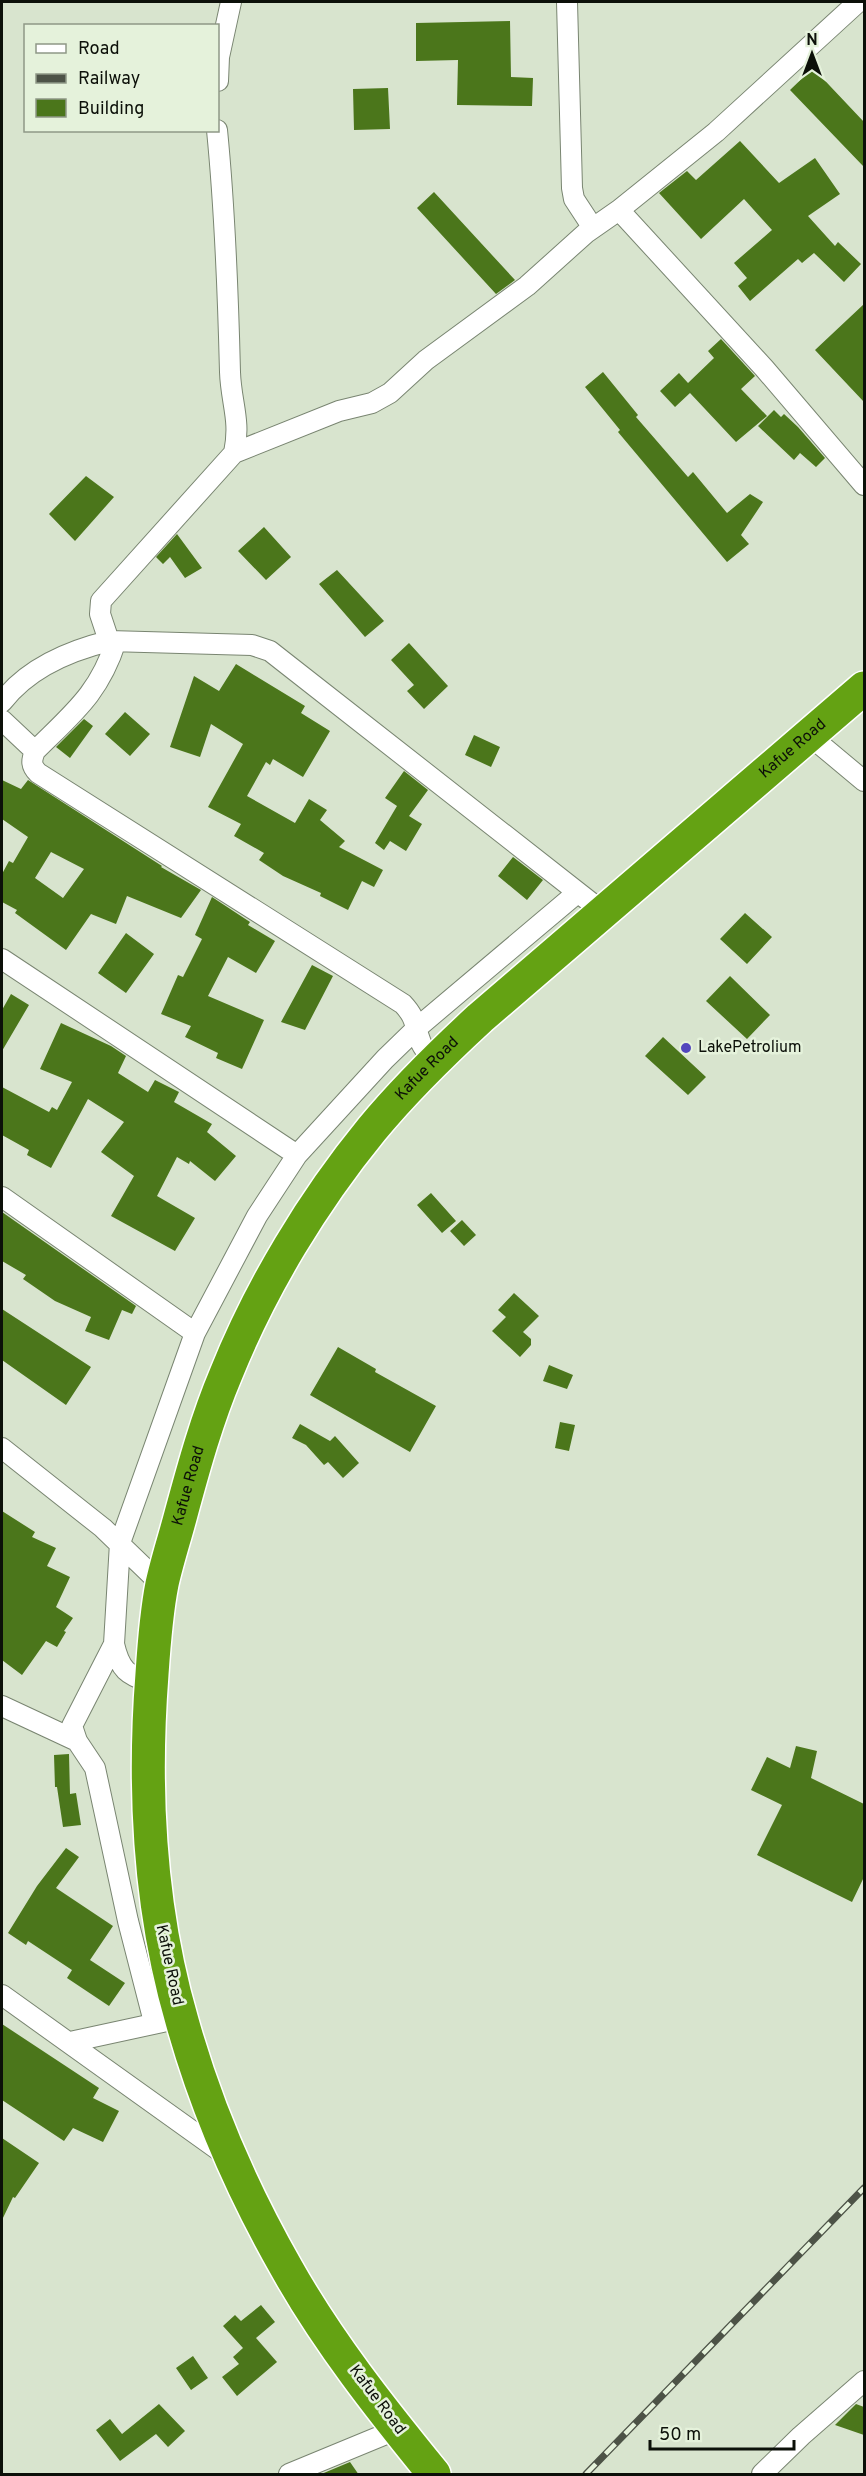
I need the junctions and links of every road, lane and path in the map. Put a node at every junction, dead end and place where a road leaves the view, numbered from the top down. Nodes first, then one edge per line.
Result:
1 (231, 2) edge
2 (567, 2) edge
3 (858, 2) edge
4 (219, 57) edge
5 (217, 132) edge
6 (619, 210) junction
7 (592, 228) junction
8 (234, 453) junction
9 (864, 485) edge
10 (113, 641) junction
11 (864, 688) edge
12 (2, 702) edge
13 (2, 720) edge
14 (810, 736) junction
15 (35, 752) junction
16 (864, 780) edge
17 (578, 892) junction
18 (603, 912) junction
19 (2, 958) edge
20 (418, 1027) junction
21 (434, 1061) junction
22 (297, 1155) junction
23 (2, 1197) edge
24 (195, 1333) junction
25 (2, 1448) edge
26 (120, 1543) junction
27 (162, 1585) junction
28 (114, 1644) junction
29 (151, 1683) junction
30 (2, 1706) edge
31 (77, 1741) junction
32 (2, 1995) edge
33 (167, 2021) junction
34 (70, 2042) junction
35 (234, 2162) junction
36 (864, 2381) edge
37 (398, 2429) junction
38 (289, 2475) edge
39 (434, 2475) edge
40 (762, 2475) edge

1 - 4 street
2 - 7 street
3 - 6 street
5 - 8 street
6 - 7 street
6 - 9 street
7 - 8 street
8 - 10 street
10 - 12 street
10 - 15 street
10 - 17 street
11 - 14 highway, Kafue Road
13 - 15 street
14 - 16 street
14 - 18 highway, Kafue Road
15 - 20 street
17 - 18 street
17 - 20 street
18 - 21 highway, Kafue Road
19 - 22 street
20 - 21 street
20 - 22 street
21 - 27 highway, Kafue Road
22 - 24 street
23 - 24 street
24 - 26 street
25 - 26 street
26 - 27 street
26 - 28 street
27 - 29 highway, Kafue Road
28 - 29 street
28 - 31 street
29 - 33 highway, Kafue Road
30 - 31 street
31 - 33 street
32 - 34 street
33 - 34 street
33 - 35 highway, Kafue Road
34 - 35 street
35 - 37 highway, Kafue Road
36 - 40 street
37 - 38 street
37 - 39 highway, Kafue Road

